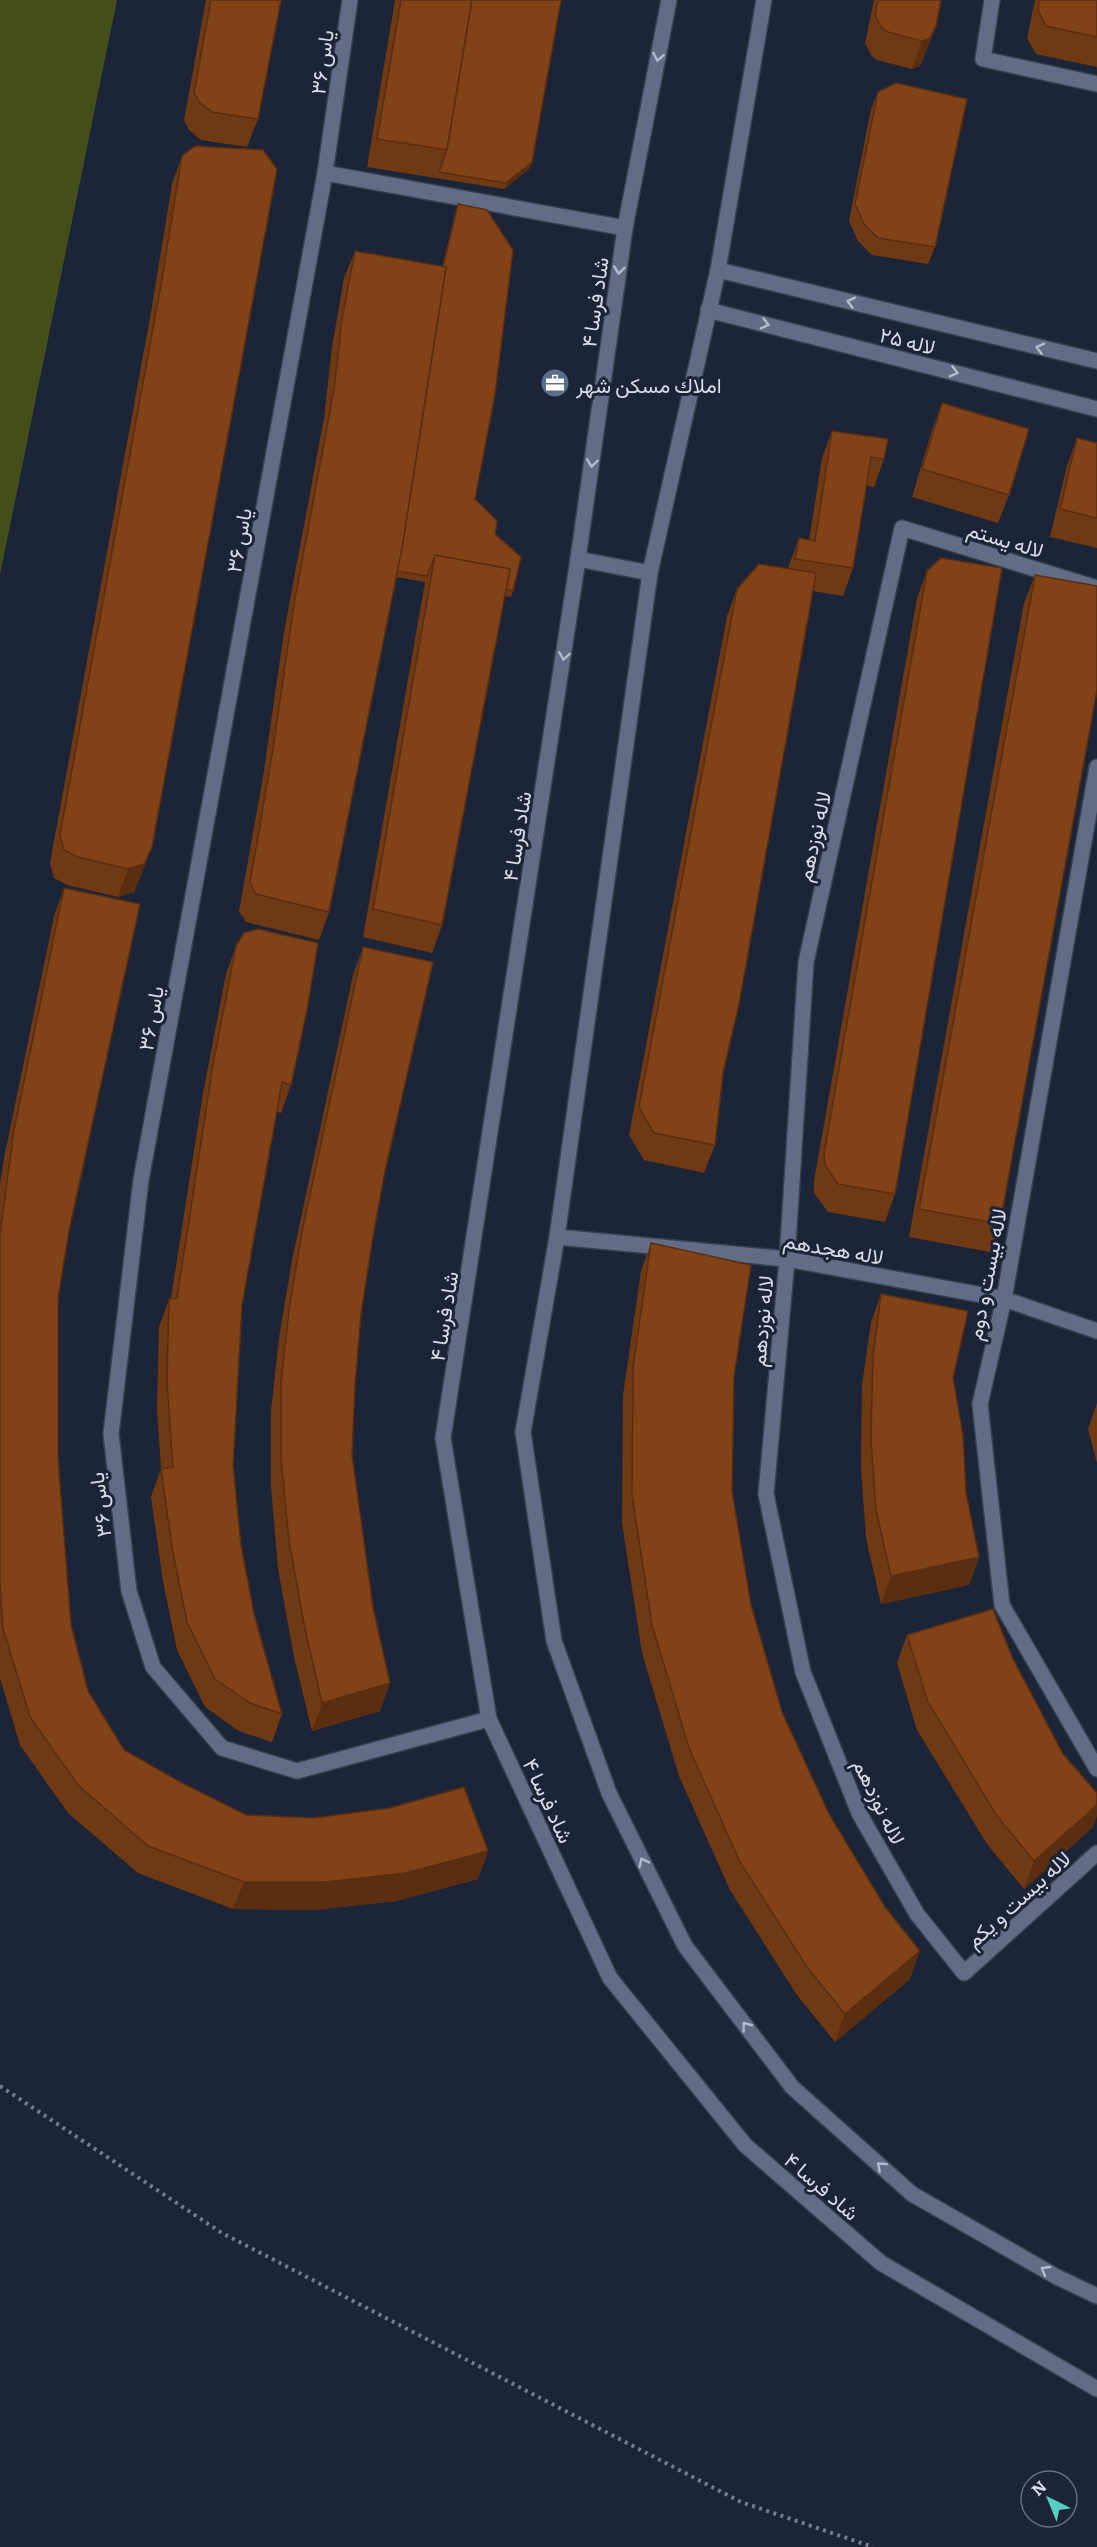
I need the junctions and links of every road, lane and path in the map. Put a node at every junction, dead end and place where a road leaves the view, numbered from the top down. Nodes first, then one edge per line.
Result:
1 (350, 0) edge
2 (669, 0) edge
3 (764, 0) edge
4 (992, 0) edge
5 (1097, 84) edge
6 (325, 172) junction
7 (625, 228) junction
8 (717, 270) junction
9 (708, 310) junction
10 (1097, 361) edge
11 (1097, 409) edge
12 (902, 528) joint
13 (578, 559) junction
14 (650, 573) junction
15 (1097, 588) edge
16 (1097, 767) edge
17 (557, 1237) junction
18 (787, 1259) junction
19 (1004, 1299) junction
20 (1097, 1331) edge
21 (489, 1719) junction
22 (1097, 1769) edge
23 (1097, 1853) edge
24 (964, 1973) joint
25 (0, 2086) edge
26 (1097, 2296) edge
27 (1097, 2389) edge
28 (873, 2547) edge

1 - 6 street, یاس ۳۶
2 -> 7 street, شاد فرسا ۴
3 - 8 street
4 - 5 street
6 - 7 street
6 - 21 street, یاس ۳۶
7 -> 13 street, شاد فرسا ۴
8 - 9 street
10 -> 8 street, لاله ۲۵
9 -> 11 street, لاله ۲۵
9 - 14 street
12 - 15 street, لاله یستم
12 - 18 street, لاله نوزدهم
13 - 14 street
13 -> 21 street, شاد فرسا ۴
14 - 17 street
16 - 19 street, لاله بیست و دوم
17 - 18 street, لاله هجدهم
26 -> 17 street
18 - 19 street, لاله هجدهم
18 - 24 street, لاله نوزدهم
19 - 20 street, لاله هجدهم
19 - 22 street, لاله بیست و دوم
21 - 27 street, شاد فرسا ۴
23 - 24 street, لاله بیست و یکم
25 - 28 path

